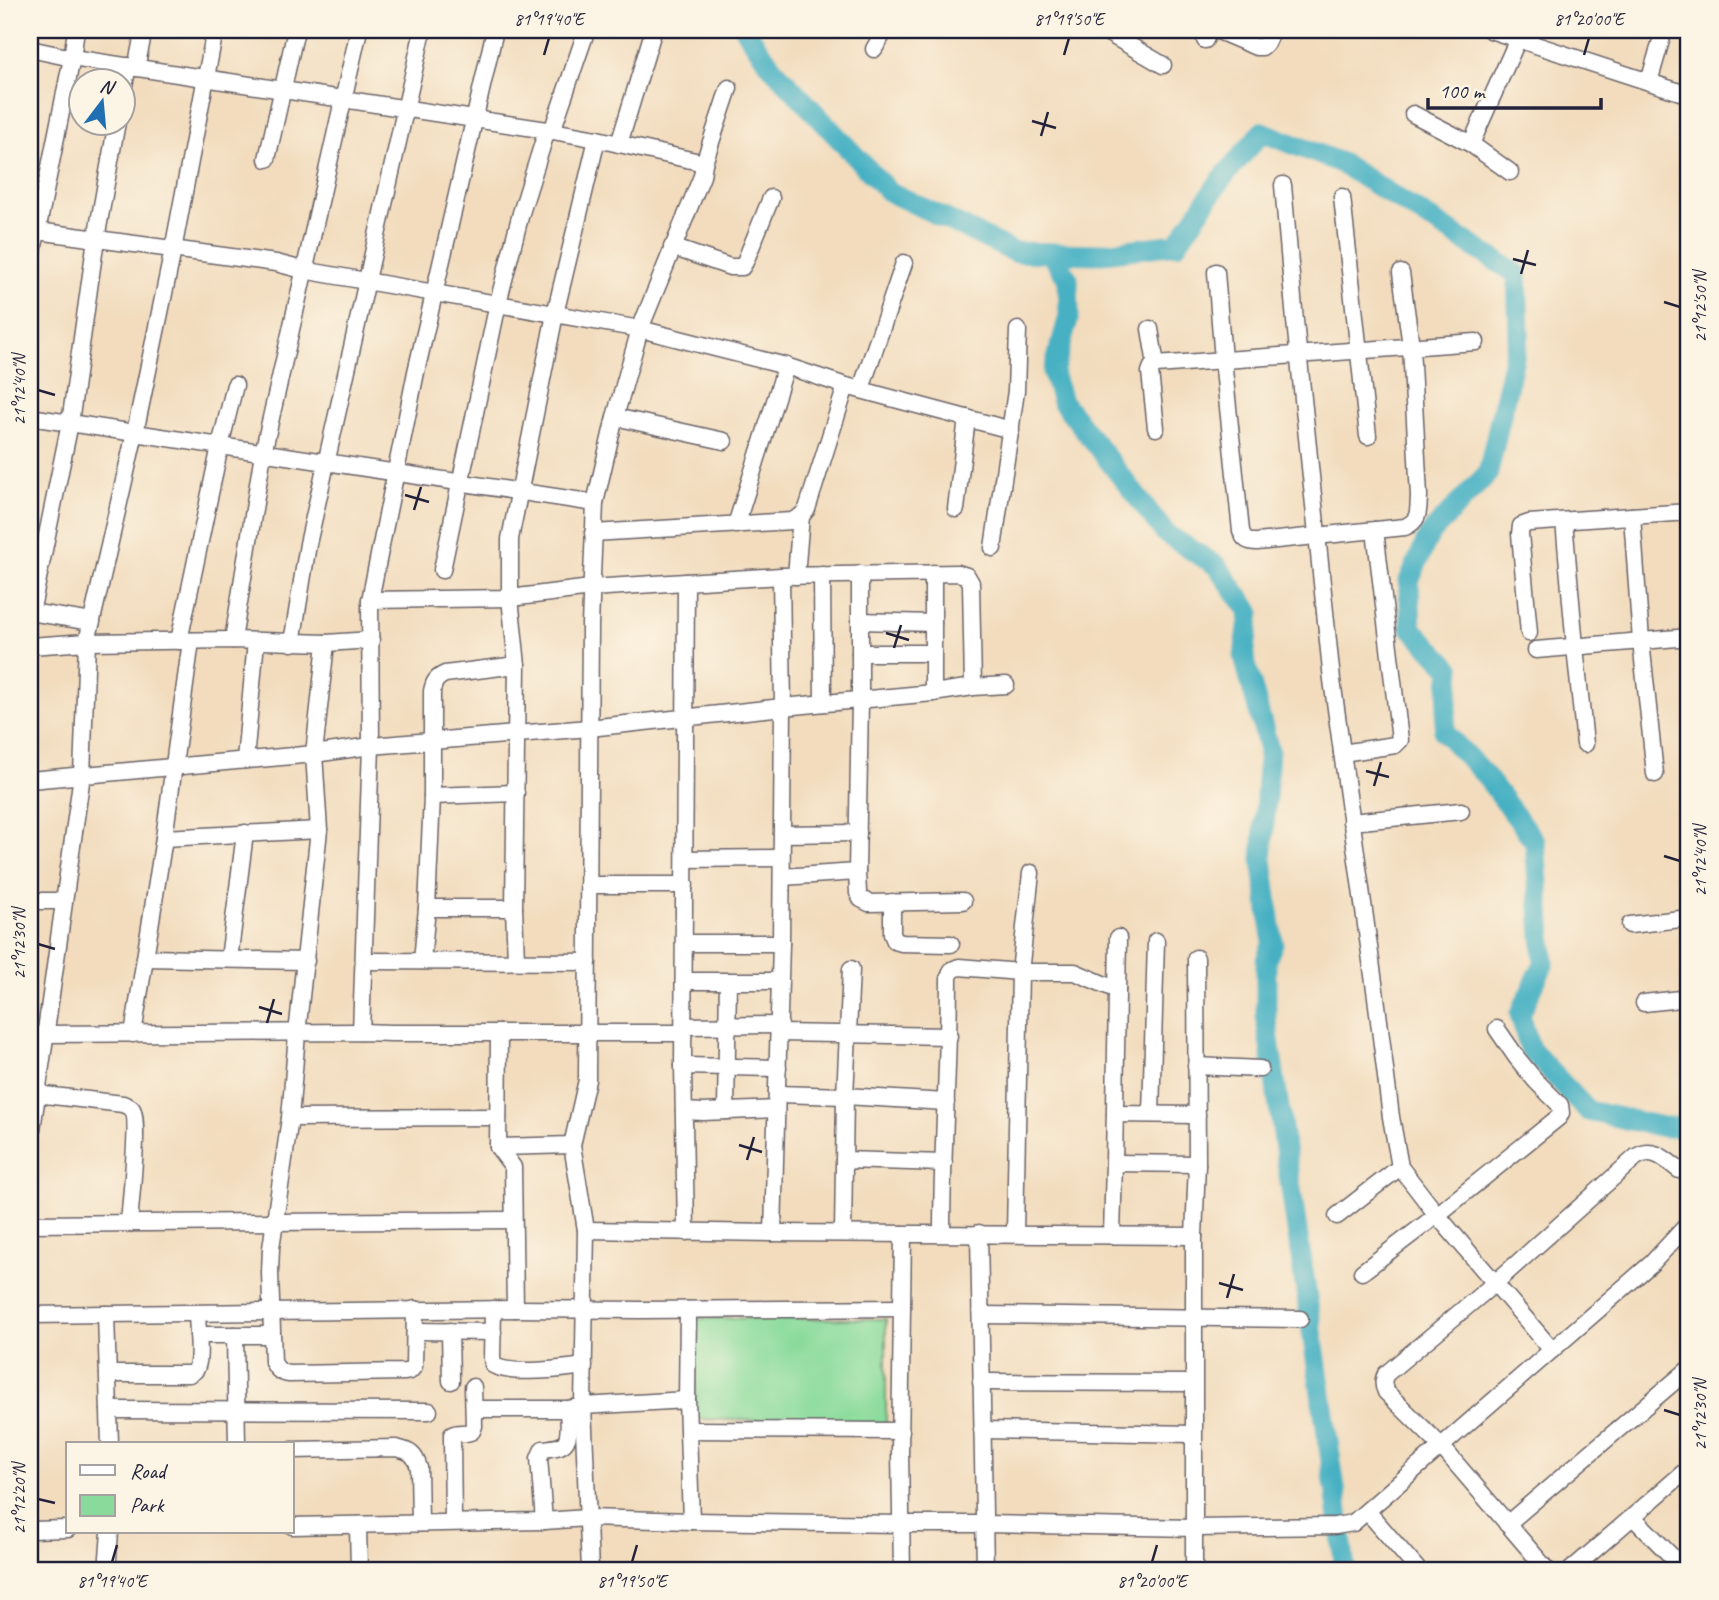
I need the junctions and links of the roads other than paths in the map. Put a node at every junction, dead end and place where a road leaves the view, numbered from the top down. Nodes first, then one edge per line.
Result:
1 (76, 30) edge
2 (144, 30) edge
3 (215, 30) edge
4 (296, 30) edge
5 (359, 30) edge
6 (423, 30) edge
7 (495, 30) edge
8 (885, 30) edge
9 (1103, 30) edge
10 (1272, 30) edge
11 (1490, 30) edge
12 (1664, 30) edge
13 (653, 32) dead end
14 (1210, 33) edge
15 (585, 35) dead end
16 (1518, 39) junction
17 (30, 49) edge
18 (874, 49) dead end
19 (72, 58) junction
20 (1163, 65) dead end
21 (125, 66) edge
22 (132, 66) edge
23 (136, 68) edge
24 (205, 78) junction
25 (1649, 82) junction
26 (729, 88) dead end
27 (282, 89) junction
28 (1689, 95) edge
29 (343, 99) junction
30 (405, 108) junction
31 (1413, 114) dead end
32 (473, 119) junction
33 (549, 131) junction
34 (114, 136) edge
35 (597, 139) junction
36 (619, 144) junction
37 (1471, 144) junction
38 (267, 159) dead end
39 (704, 163) junction
40 (1510, 172) dead end
41 (1283, 185) dead end
42 (1342, 197) dead end
43 (771, 198) dead end
44 (33, 231) edge
45 (96, 239) junction
46 (672, 247) junction
47 (173, 250) junction
48 (904, 263) dead end
49 (30, 265) edge
50 (303, 270) junction
51 (1216, 272) dead end
52 (1401, 273) dead end
53 (366, 281) junction
54 (435, 293) junction
55 (498, 303) junction
56 (555, 314) junction
57 (640, 329) junction
58 (1150, 329) dead end
59 (1018, 330) dead end
60 (1476, 342) dead end
61 (1411, 346) junction
62 (1358, 350) junction
63 (1298, 354) junction
64 (1223, 359) junction
65 (1156, 365) junction
66 (786, 366) junction
67 (235, 385) dead end
68 (854, 387) junction
69 (30, 417) edge
70 (615, 417) junction
71 (967, 418) junction
72 (70, 423) junction
73 (1156, 428) dead end
74 (1011, 430) junction
75 (135, 433) junction
76 (1368, 436) dead end
77 (724, 441) dead end
78 (220, 446) junction
79 (263, 453) junction
80 (326, 462) junction
81 (396, 472) junction
82 (461, 483) junction
83 (519, 491) junction
84 (594, 503) junction
85 (956, 509) dead end
86 (1689, 512) edge
87 (801, 516) junction
88 (1632, 516) junction
89 (1564, 521) junction
90 (736, 525) junction
91 (1375, 530) junction
92 (593, 533) junction
93 (1317, 536) junction
94 (993, 548) dead end
95 (442, 570) dead end
96 (933, 573) junction
97 (822, 575) junction
98 (860, 575) junction
99 (788, 576) junction
100 (686, 582) junction
101 (591, 588) junction
102 (510, 598) junction
103 (370, 600) junction
104 (30, 612) edge
105 (860, 621) junction
106 (92, 622) junction
107 (933, 623) junction
108 (1528, 633) dead end
109 (1689, 637) edge
110 (233, 640) junction
111 (371, 640) junction
112 (185, 641) junction
113 (256, 641) junction
114 (1641, 641) junction
115 (88, 642) junction
116 (292, 643) junction
117 (326, 643) junction
118 (30, 646) edge
119 (1575, 647) junction
120 (1536, 650) dead end
121 (860, 653) junction
122 (933, 653) junction
123 (517, 666) junction
124 (1006, 685) dead end
125 (974, 687) junction
126 (933, 693) junction
127 (860, 700) junction
128 (823, 703) junction
129 (783, 707) junction
130 (686, 719) junction
131 (589, 728) junction
132 (516, 735) junction
133 (431, 742) junction
134 (1585, 744) dead end
135 (371, 746) junction
136 (1342, 753) junction
137 (314, 754) junction
138 (245, 760) junction
139 (174, 767) junction
140 (1655, 774) dead end
141 (82, 775) junction
142 (30, 780) edge
143 (516, 793) junction
144 (432, 796) junction
145 (1461, 811) dead end
146 (1351, 822) junction
147 (319, 830) junction
148 (245, 833) junction
149 (858, 833) junction
150 (782, 834) junction
151 (164, 838) junction
152 (782, 858) junction
153 (685, 859) junction
154 (857, 872) junction
155 (1031, 873) dead end
156 (782, 877) junction
157 (588, 885) junction
158 (685, 885) junction
159 (30, 901) edge
160 (63, 901) junction
161 (963, 901) dead end
162 (892, 902) junction
163 (427, 908) junction
164 (514, 908) junction
165 (1689, 918) edge
166 (1630, 925) dead end
167 (1118, 938) dead end
168 (1156, 941) dead end
169 (684, 943) junction
170 (781, 943) junction
171 (951, 944) dead end
172 (146, 958) junction
173 (1196, 958) dead end
174 (229, 960) junction
175 (306, 961) junction
176 (364, 961) junction
177 (422, 961) junction
178 (516, 961) junction
179 (588, 962) junction
180 (850, 969) dead end
181 (1020, 972) junction
182 (685, 981) junction
183 (727, 981) junction
184 (780, 981) junction
185 (1117, 990) junction
186 (1689, 998) edge
187 (1644, 1003) dead end
188 (727, 1026) junction
189 (684, 1029) junction
190 (779, 1029) junction
191 (1497, 1029) dead end
192 (361, 1032) junction
193 (587, 1032) junction
194 (499, 1033) junction
195 (44, 1034) junction
196 (134, 1034) junction
197 (297, 1034) junction
198 (848, 1034) junction
199 (949, 1037) junction
200 (683, 1066) junction
201 (1196, 1066) junction
202 (726, 1067) junction
203 (778, 1068) junction
204 (1260, 1069) dead end
205 (36, 1094) junction
206 (845, 1096) junction
207 (776, 1102) junction
208 (946, 1102) junction
209 (684, 1111) junction
210 (726, 1111) junction
211 (1115, 1114) junction
212 (1152, 1114) junction
213 (1197, 1115) junction
214 (498, 1117) junction
215 (290, 1118) junction
216 (30, 1144) edge
217 (572, 1145) junction
218 (498, 1147) junction
219 (844, 1160) junction
220 (944, 1163) junction
221 (1114, 1163) junction
222 (1197, 1164) junction
223 (1400, 1167) junction
224 (1679, 1170) dead end
225 (1437, 1215) junction
226 (1337, 1216) dead end
227 (513, 1220) junction
228 (274, 1223) junction
229 (1689, 1223) edge
230 (30, 1224) edge
231 (129, 1224) junction
232 (586, 1230) junction
233 (686, 1232) junction
234 (773, 1233) junction
235 (942, 1233) junction
236 (843, 1234) junction
237 (903, 1234) junction
238 (979, 1234) junction
239 (1015, 1234) junction
240 (1112, 1235) junction
241 (1194, 1236) junction
242 (1362, 1272) dead end
243 (1495, 1283) junction
244 (902, 1308) junction
245 (493, 1309) junction
246 (515, 1309) junction
247 (586, 1309) junction
248 (415, 1310) junction
249 (688, 1310) junction
250 (197, 1312) junction
251 (271, 1312) junction
252 (30, 1314) edge
253 (106, 1314) junction
254 (981, 1315) junction
255 (1193, 1317) junction
256 (1300, 1318) dead end
257 (415, 1331) junction
258 (450, 1331) junction
259 (492, 1332) junction
260 (198, 1335) junction
261 (235, 1335) junction
262 (272, 1335) junction
263 (1552, 1350) junction
264 (584, 1366) junction
265 (1689, 1369) edge
266 (108, 1374) junction
267 (451, 1381) dead end
268 (981, 1382) junction
269 (1193, 1383) junction
270 (473, 1387) dead end
271 (687, 1400) junction
272 (576, 1407) junction
273 (474, 1409) junction
274 (109, 1410) junction
275 (236, 1410) junction
276 (429, 1411) dead end
277 (688, 1430) junction
278 (982, 1430) junction
279 (901, 1431) junction
280 (1193, 1434) junction
281 (110, 1442) edge
282 (237, 1442) edge
283 (1441, 1447) junction
284 (294, 1450) edge
285 (1689, 1468) edge
286 (1367, 1511) junction
287 (1633, 1517) junction
288 (587, 1518) junction
289 (544, 1521) junction
290 (691, 1521) junction
291 (453, 1522) junction
292 (420, 1523) junction
293 (901, 1524) junction
294 (984, 1524) junction
295 (1507, 1524) junction
296 (358, 1525) junction
297 (294, 1526) edge
298 (1195, 1528) junction
299 (66, 1529) edge
300 (30, 1530) edge
301 (110, 1534) edge
302 (107, 1570) edge
303 (359, 1570) edge
304 (590, 1570) edge
305 (902, 1570) edge
306 (985, 1570) edge
307 (1194, 1570) edge
308 (1419, 1570) edge
309 (1547, 1570) edge
310 (1571, 1570) edge
311 (1687, 1570) edge

1 - 19 street
2 - 22 street
3 - 24 street
4 - 27 street
5 - 29 street
6 - 30 street
7 - 32 street
8 - 18 street
9 - 20 street
10 - 14 street
11 - 16 street
12 - 25 street
13 - 36 street
15 - 33 street
16 - 25 street
16 - 37 street
17 - 19 street
19 - 21 street
19 - 44 street
23 - 24 street
24 - 27 street
24 - 47 street
25 - 28 street
26 - 39 street
27 - 29 street
27 - 38 street
29 - 30 street
29 - 50 street
30 - 32 street
30 - 53 street
31 - 37 street
32 - 33 street
32 - 54 street
33 - 35 street
33 - 55 street
34 - 45 street
35 - 36 street
35 - 56 street
36 - 39 street
37 - 40 street
39 - 46 street
41 - 63 street
42 - 62 street
43 - 46 street
44 - 45 street
44 - 49 street
45 - 47 street
45 - 72 street
46 - 57 street
47 - 50 street
47 - 75 street
48 - 68 street
50 - 53 street
50 - 79 street
51 - 64 street
52 - 61 street
53 - 54 street
53 - 80 street
54 - 55 street
54 - 81 street
55 - 56 street
55 - 82 street
56 - 57 street
56 - 83 street
57 - 66 street
57 - 70 street
58 - 65 street
59 - 74 street
60 - 61 street
61 - 62 street
61 - 91 street
62 - 63 street
62 - 76 street
63 - 64 street
63 - 93 street
64 - 65 street
64 - 93 street
65 - 73 street
66 - 68 street
66 - 90 street
67 - 78 street
68 - 71 street
68 - 87 street
69 - 72 street
70 - 77 street
70 - 84 street
71 - 74 street
71 - 85 street
72 - 75 street
72 - 104 street
74 - 94 street
75 - 78 street
75 - 106 street
78 - 79 street
78 - 112 street
79 - 80 street
79 - 110 street
80 - 81 street
80 - 116 street
81 - 82 street
81 - 103 street
82 - 83 street
82 - 95 street
83 - 84 street
83 - 102 street
84 - 92 street
86 - 88 street
87 - 90 street
87 - 99 street
88 - 89 street
88 - 114 street
89 - 108 street
89 - 119 street
90 - 92 street
91 - 93 street
91 - 136 street
92 - 101 street
93 - 136 street
96 - 98 street
96 - 107 street
96 - 125 street
97 - 98 street
97 - 99 street
97 - 128 street
98 - 105 street
99 - 100 street
99 - 129 street
100 - 101 street
100 - 130 street
101 - 102 street
101 - 131 street
102 - 103 street
102 - 123 street
103 - 111 street
104 - 106 street
105 - 107 street
105 - 121 street
106 - 115 street
107 - 122 street
109 - 114 street
110 - 112 street
110 - 113 street
111 - 117 street
111 - 135 street
112 - 115 street
112 - 139 street
113 - 116 street
113 - 138 street
114 - 119 street
114 - 140 street
115 - 118 street
115 - 141 street
116 - 117 street
117 - 137 street
119 - 120 street
119 - 134 street
121 - 122 street
121 - 127 street
122 - 126 street
123 - 132 street
123 - 133 street
124 - 125 street
125 - 126 street
126 - 127 street
127 - 128 street
127 - 149 street
128 - 129 street
129 - 130 street
129 - 150 street
130 - 131 street
130 - 153 street
131 - 132 street
131 - 157 street
132 - 133 street
132 - 143 street
133 - 135 street
133 - 144 street
135 - 137 street
135 - 176 street
136 - 146 street
137 - 138 street
137 - 147 street
138 - 139 street
139 - 141 street
139 - 151 street
141 - 142 street
141 - 160 street
143 - 144 street
143 - 164 street
144 - 163 street
145 - 146 street
146 - 223 street
147 - 148 street
147 - 175 street
148 - 151 street
148 - 174 street
149 - 150 street
149 - 154 street
150 - 152 street
151 - 172 street
152 - 153 street
152 - 156 street
153 - 158 street
154 - 156 street
154 - 162 street
155 - 181 street
156 - 170 street
157 - 158 street
157 - 179 street
158 - 169 street
159 - 160 street
160 - 195 street
161 - 162 street
162 - 171 street
163 - 164 street
163 - 177 street
164 - 178 street
165 - 166 street
167 - 185 street
168 - 212 street
169 - 170 street
169 - 182 street
170 - 184 street
172 - 174 street
172 - 196 street
173 - 201 street
174 - 175 street
175 - 197 street
176 - 177 street
176 - 192 street
177 - 178 street
178 - 179 street
179 - 193 street
180 - 198 street
181 - 185 street
181 - 199 street
181 - 239 street
182 - 183 street
182 - 189 street
183 - 184 street
183 - 188 street
184 - 190 street
185 - 211 street
186 - 187 street
188 - 189 street
188 - 190 street
188 - 202 street
189 - 193 street
189 - 200 street
190 - 198 street
190 - 203 street
191 - 225 street
192 - 194 street
192 - 197 street
193 - 194 street
193 - 217 street
194 - 214 street
195 - 196 street
195 - 205 street
196 - 197 street
197 - 215 street
198 - 199 street
198 - 206 street
199 - 208 street
200 - 202 street
200 - 209 street
201 - 204 street
201 - 213 street
202 - 203 street
202 - 210 street
203 - 207 street
205 - 216 street
205 - 231 street
206 - 207 street
206 - 208 street
206 - 219 street
207 - 210 street
207 - 234 street
208 - 220 street
209 - 210 street
209 - 233 street
211 - 212 street
211 - 221 street
212 - 213 street
213 - 222 street
214 - 215 street
214 - 218 street
215 - 228 street
217 - 218 street
217 - 232 street
218 - 227 street
219 - 220 street
219 - 236 street
220 - 235 street
221 - 222 street
221 - 240 street
222 - 241 street
223 - 225 street
223 - 226 street
224 - 243 street
225 - 242 street
225 - 243 street
227 - 228 street
227 - 246 street
228 - 231 street
228 - 251 street
229 - 263 street
230 - 231 street
232 - 233 street
232 - 247 street
233 - 234 street
234 - 236 street
235 - 237 street
235 - 238 street
236 - 237 street
237 - 244 street
238 - 239 street
238 - 254 street
239 - 240 street
240 - 241 street
241 - 255 street
243 - 263 street
243 - 283 street
244 - 249 street
244 - 279 street
245 - 246 street
245 - 248 street
245 - 259 street
246 - 247 street
247 - 249 street
247 - 264 street
248 - 251 street
248 - 257 street
249 - 271 street
250 - 251 street
250 - 253 street
250 - 260 street
251 - 262 street
252 - 253 street
253 - 266 street
254 - 255 street
254 - 268 street
255 - 256 street
255 - 269 street
257 - 258 street
257 - 262 street
258 - 259 street
258 - 267 street
259 - 264 street
260 - 261 street
260 - 266 street
261 - 262 street
261 - 275 street
263 - 283 street
264 - 272 street
265 - 295 street
266 - 274 street
268 - 269 street
268 - 278 street
269 - 280 street
270 - 273 street
271 - 272 street
271 - 277 street
272 - 273 street
272 - 288 street
272 - 289 street
273 - 291 street
274 - 275 street
274 - 281 street
275 - 276 street
275 - 282 street
277 - 279 street
277 - 290 street
278 - 280 street
278 - 294 street
279 - 293 street
280 - 298 street
283 - 286 street
283 - 295 street
284 - 292 street
285 - 287 street
286 - 298 street
286 - 308 street
287 - 310 street
287 - 311 street
288 - 289 street
288 - 290 street
288 - 304 street
289 - 291 street
290 - 293 street
291 - 292 street
292 - 296 street
293 - 294 street
293 - 305 street
294 - 298 street
294 - 306 street
295 - 309 street
296 - 297 street
296 - 303 street
298 - 307 street
299 - 300 street
301 - 302 street

